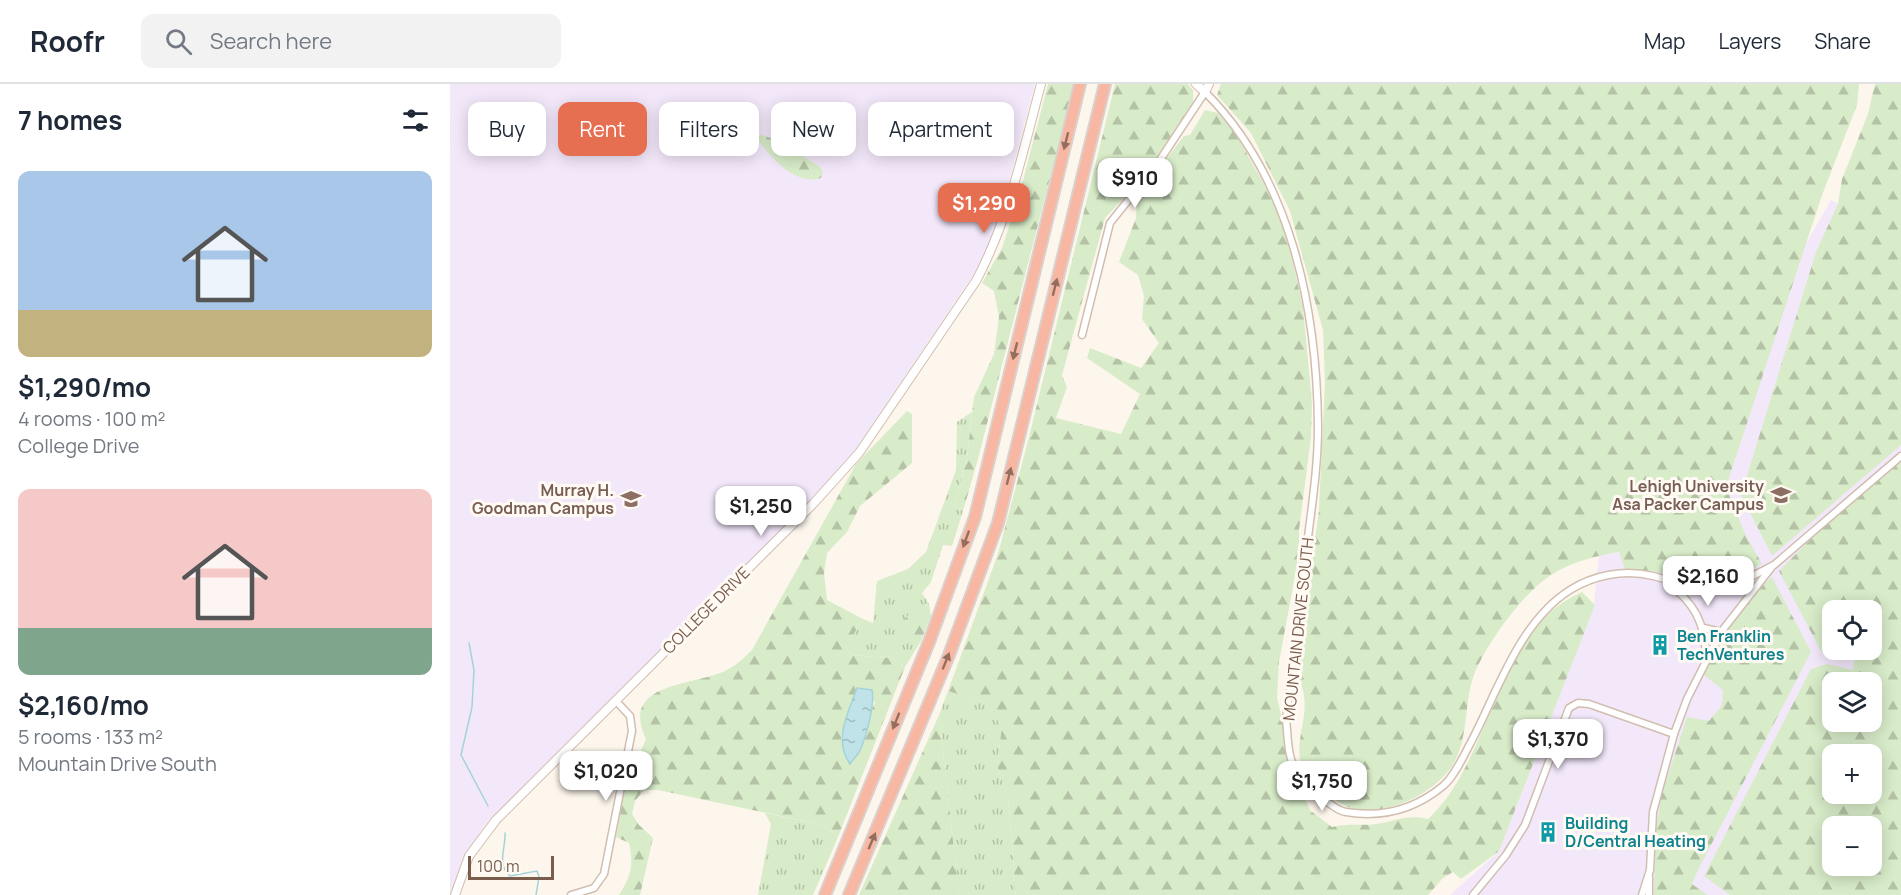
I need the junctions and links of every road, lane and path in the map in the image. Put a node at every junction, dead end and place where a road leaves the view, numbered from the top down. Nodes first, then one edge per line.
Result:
1 (1041, 84) edge
2 (1080, 84) edge
3 (1105, 84) edge
4 (1196, 84) edge
5 (1207, 88) edge
6 (1082, 336) dead end
7 (1901, 456) edge
8 (1774, 565) junction
9 (1665, 580) junction
10 (1704, 628) junction
11 (1721, 632) junction
12 (1706, 657) junction
13 (616, 701) junction
14 (1674, 734) junction
15 (1650, 870) junction
16 (455, 895) edge
17 (571, 895) edge
18 (825, 895) edge
19 (849, 895) edge
20 (1473, 895) edge
21 (1642, 895) edge
22 (1649, 895) edge

1 - 13 street, COLLEGE DRIVE
2 -> 18 highway
19 -> 3 highway
4 - 5 street, MOUNTAIN DRIVE SOUTH
5 - 6 street
5 - 9 street, MOUNTAIN DRIVE SOUTH
7 - 8 street, MOUNTAIN DRIVE SOUTH
8 - 9 street, MOUNTAIN DRIVE SOUTH
8 - 11 street
9 - 10 street, MOUNTAIN DRIVE SOUTH
10 - 11 street
10 - 12 street, MOUNTAIN DRIVE SOUTH
11 - 12 street
12 - 14 street
13 - 16 street, COLLEGE DRIVE
13 - 17 street
14 - 15 street
14 - 20 street
15 - 21 street
15 - 22 street

